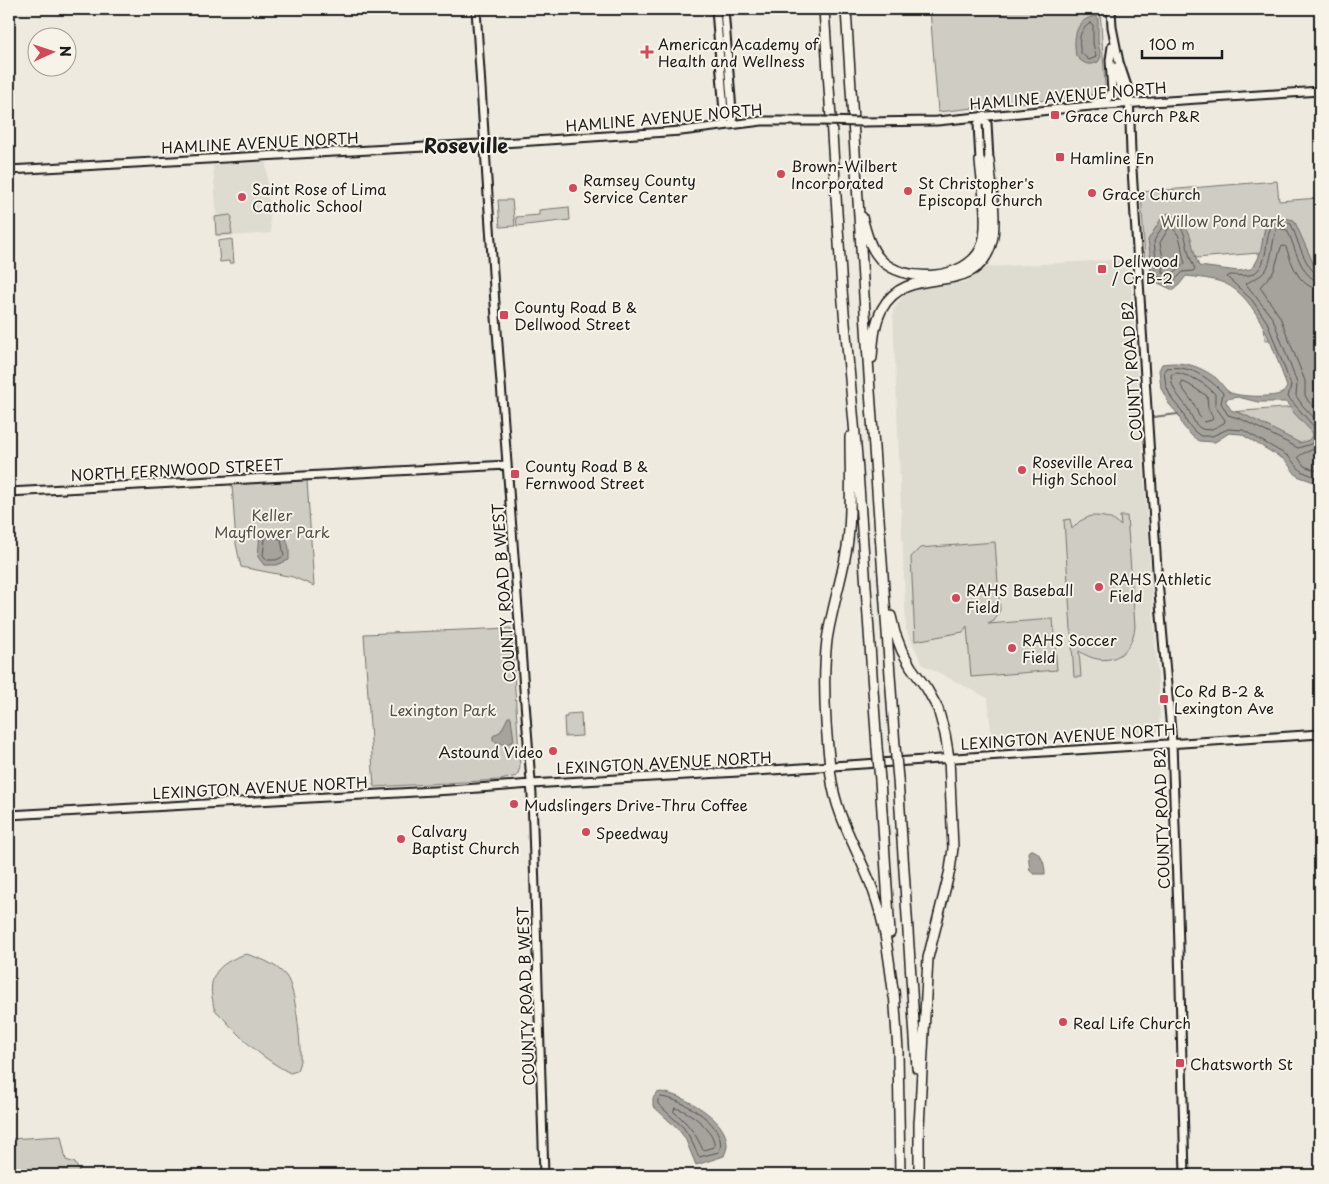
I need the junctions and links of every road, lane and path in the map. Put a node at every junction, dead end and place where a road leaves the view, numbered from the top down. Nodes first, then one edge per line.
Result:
1 (476, 9) edge
2 (716, 9) edge
3 (724, 9) edge
4 (818, 9) edge
5 (824, 9) edge
6 (846, 9) edge
7 (1111, 9) edge
8 (1113, 43) junction
9 (827, 50) junction
10 (1320, 91) edge
11 (1128, 104) junction
12 (1091, 106) junction
13 (982, 118) junction
14 (733, 124) junction
15 (724, 125) junction
16 (485, 144) junction
17 (985, 161) junction
18 (9, 170) edge
19 (856, 184) junction
20 (851, 384) junction
21 (870, 390) junction
22 (508, 465) junction
23 (9, 492) edge
24 (883, 569) junction
25 (1320, 734) edge
26 (1172, 743) junction
27 (949, 758) junction
28 (830, 766) junction
29 (531, 784) junction
30 (9, 815) edge
31 (894, 996) junction
32 (919, 1127) junction
33 (544, 1175) edge
34 (900, 1175) edge
35 (919, 1175) edge
36 (1185, 1175) edge

1 - 16 street, COUNTY ROAD B WEST
2 - 15 street
3 - 14 street
4 - 9 highway
5 - 9 highway
6 - 19 highway
7 - 8 street, COUNTY ROAD B2
8 - 11 street, COUNTY ROAD B2
8 - 12 street
9 - 20 highway
10 - 11 street, HAMLINE AVENUE NORTH
11 - 12 street, HAMLINE AVENUE NORTH
11 - 26 street, COUNTY ROAD B2
12 - 13 street, HAMLINE AVENUE NORTH
13 - 14 street, HAMLINE AVENUE NORTH, bridge
13 - 17 street
14 - 15 street, HAMLINE AVENUE NORTH
15 - 16 street, HAMLINE AVENUE NORTH
16 - 18 street, HAMLINE AVENUE NORTH
16 - 22 street, COUNTY ROAD B WEST
17 - 19 highway
17 - 21 highway
19 - 21 highway
20 - 28 highway
20 - 31 highway, bridge
21 - 24 highway
22 - 23 street, NORTH FERNWOOD STREET
22 - 29 street, COUNTY ROAD B WEST
24 - 27 highway
24 - 32 highway, bridge
25 - 26 street, LEXINGTON AVENUE NORTH
26 - 27 street, LEXINGTON AVENUE NORTH
26 - 36 street, COUNTY ROAD B2
27 - 28 street, LEXINGTON AVENUE NORTH
27 - 32 highway
28 - 29 street, LEXINGTON AVENUE NORTH
28 - 31 highway
29 - 30 street, LEXINGTON AVENUE NORTH
29 - 33 street, COUNTY ROAD B WEST
31 - 34 highway
32 - 35 highway

